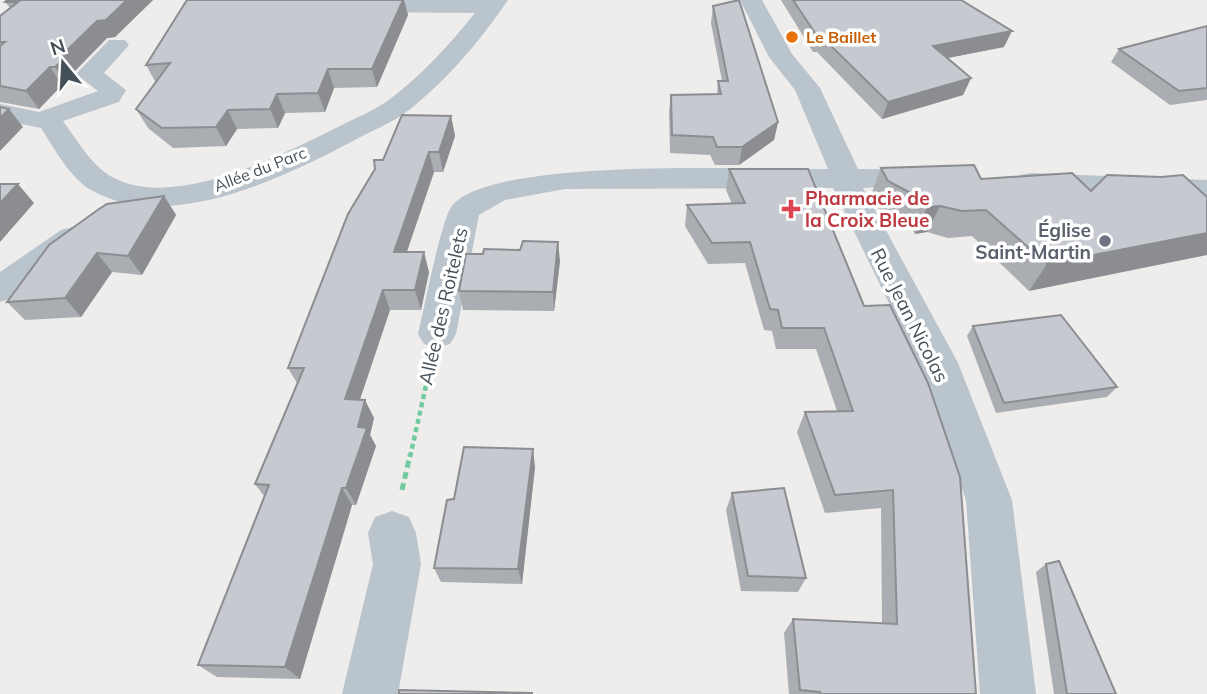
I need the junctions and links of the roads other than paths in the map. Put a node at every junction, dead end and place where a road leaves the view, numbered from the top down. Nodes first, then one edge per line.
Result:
1 (751, 0) edge
2 (495, 3) edge
3 (333, 7) edge
4 (117, 45) dead end
5 (0, 112) edge
6 (44, 120) junction
7 (845, 179) junction
8 (957, 180) edge
9 (997, 181) edge
10 (1207, 189) edge
11 (134, 196) junction
12 (0, 289) edge
13 (437, 334) road end
14 (392, 533) road end
15 (370, 694) edge
16 (1008, 694) edge

1 - 7 street, Rue Jean Nicolas
2 - 3 street
2 - 11 street, Allée du Parc
4 - 6 street
5 - 6 street
6 - 11 street, Allée du Parc
7 - 8 street, Allée des Roitelets
7 - 13 street, Allée des Roitelets
7 - 16 street, Rue Jean Nicolas
9 - 10 street
11 - 12 street
14 - 15 street

